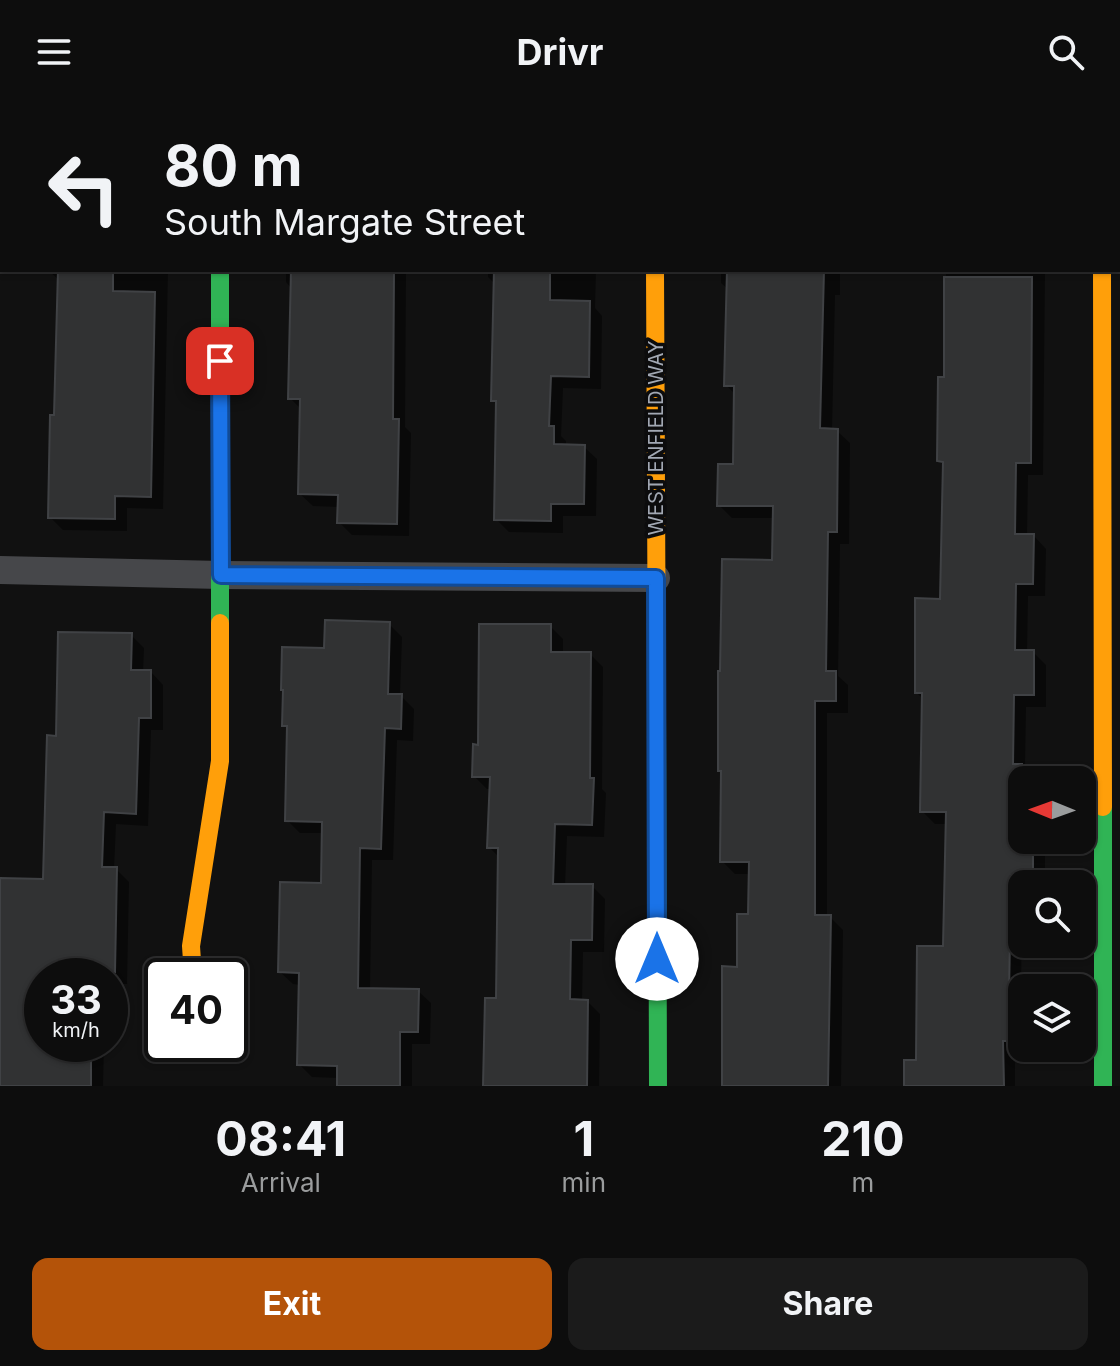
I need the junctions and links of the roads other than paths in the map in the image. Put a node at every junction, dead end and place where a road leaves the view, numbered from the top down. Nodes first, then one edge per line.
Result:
1 (220, 272) edge
2 (655, 272) edge
3 (1102, 272) edge
4 (0, 570) edge
5 (221, 575) junction
6 (656, 578) junction
7 (192, 958) edge
8 (658, 1086) edge
9 (1103, 1086) edge

1 - 5 street
2 - 6 street, WEST ENFIELD WAY
3 - 9 street
4 - 5 street
5 - 6 street
5 - 7 street
6 - 8 street, WEST ENFIELD WAY

